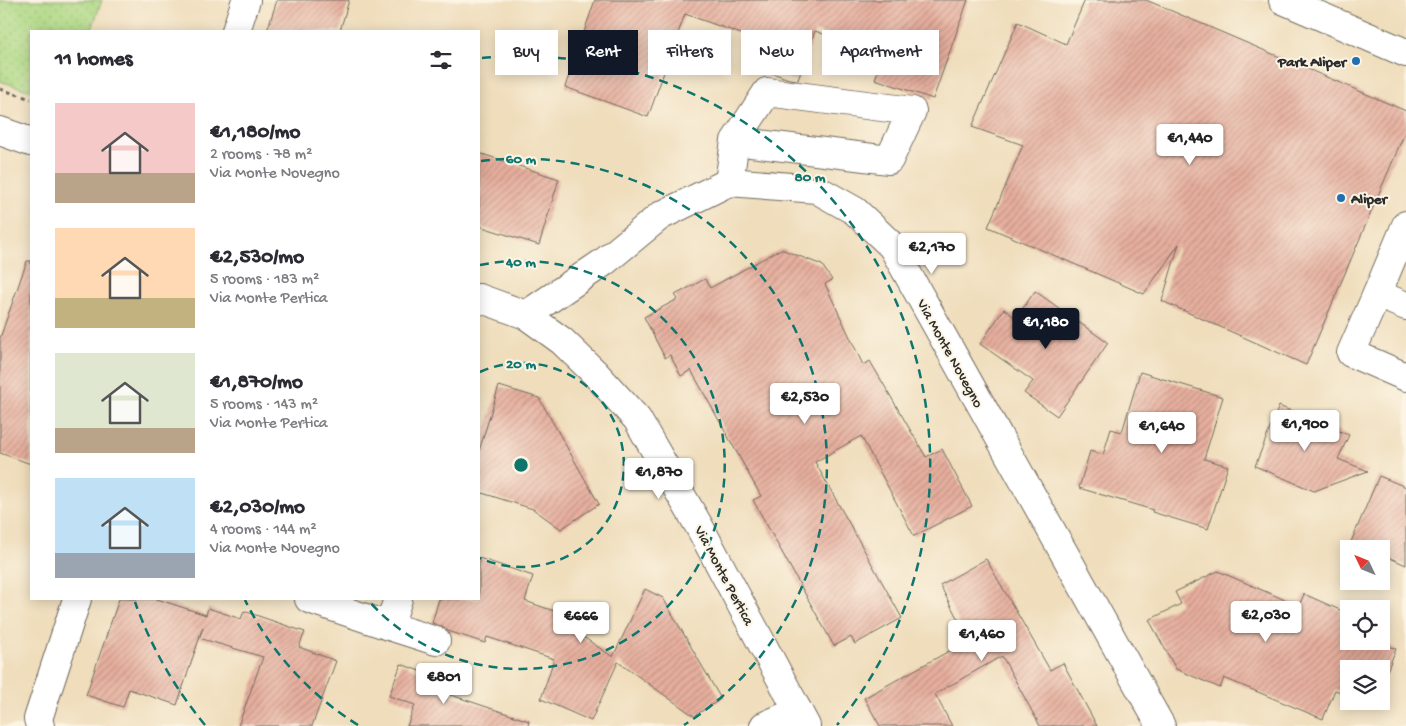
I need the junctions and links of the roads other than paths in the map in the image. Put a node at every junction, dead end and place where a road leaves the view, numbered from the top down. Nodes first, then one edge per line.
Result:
1 (246, 0) edge
2 (1283, 0) edge
3 (236, 30) edge
4 (1406, 54) edge
5 (0, 131) edge
6 (735, 141) junction
7 (30, 142) edge
8 (729, 182) junction
9 (1406, 225) edge
10 (1377, 294) junction
11 (480, 298) edge
12 (1406, 306) edge
13 (526, 315) junction
14 (1406, 377) edge
15 (78, 600) edge
16 (313, 600) edge
17 (398, 600) edge
18 (390, 626) junction
19 (436, 641) dead end
20 (802, 718) edge
21 (40, 726) edge
22 (764, 726) edge
23 (1162, 726) edge

1 - 3 street
2 - 4 street
5 - 7 street
6 - 6 street
6 - 8 street
8 - 13 street
8 - 23 street, Via Monte Novegno
9 - 10 street
10 - 12 street
10 - 14 street
11 - 13 street, Via Monte Pertica
13 - 20 street, Via Monte Pertica
15 - 21 street
16 - 18 street
17 - 18 street
18 - 19 street
20 - 22 street

